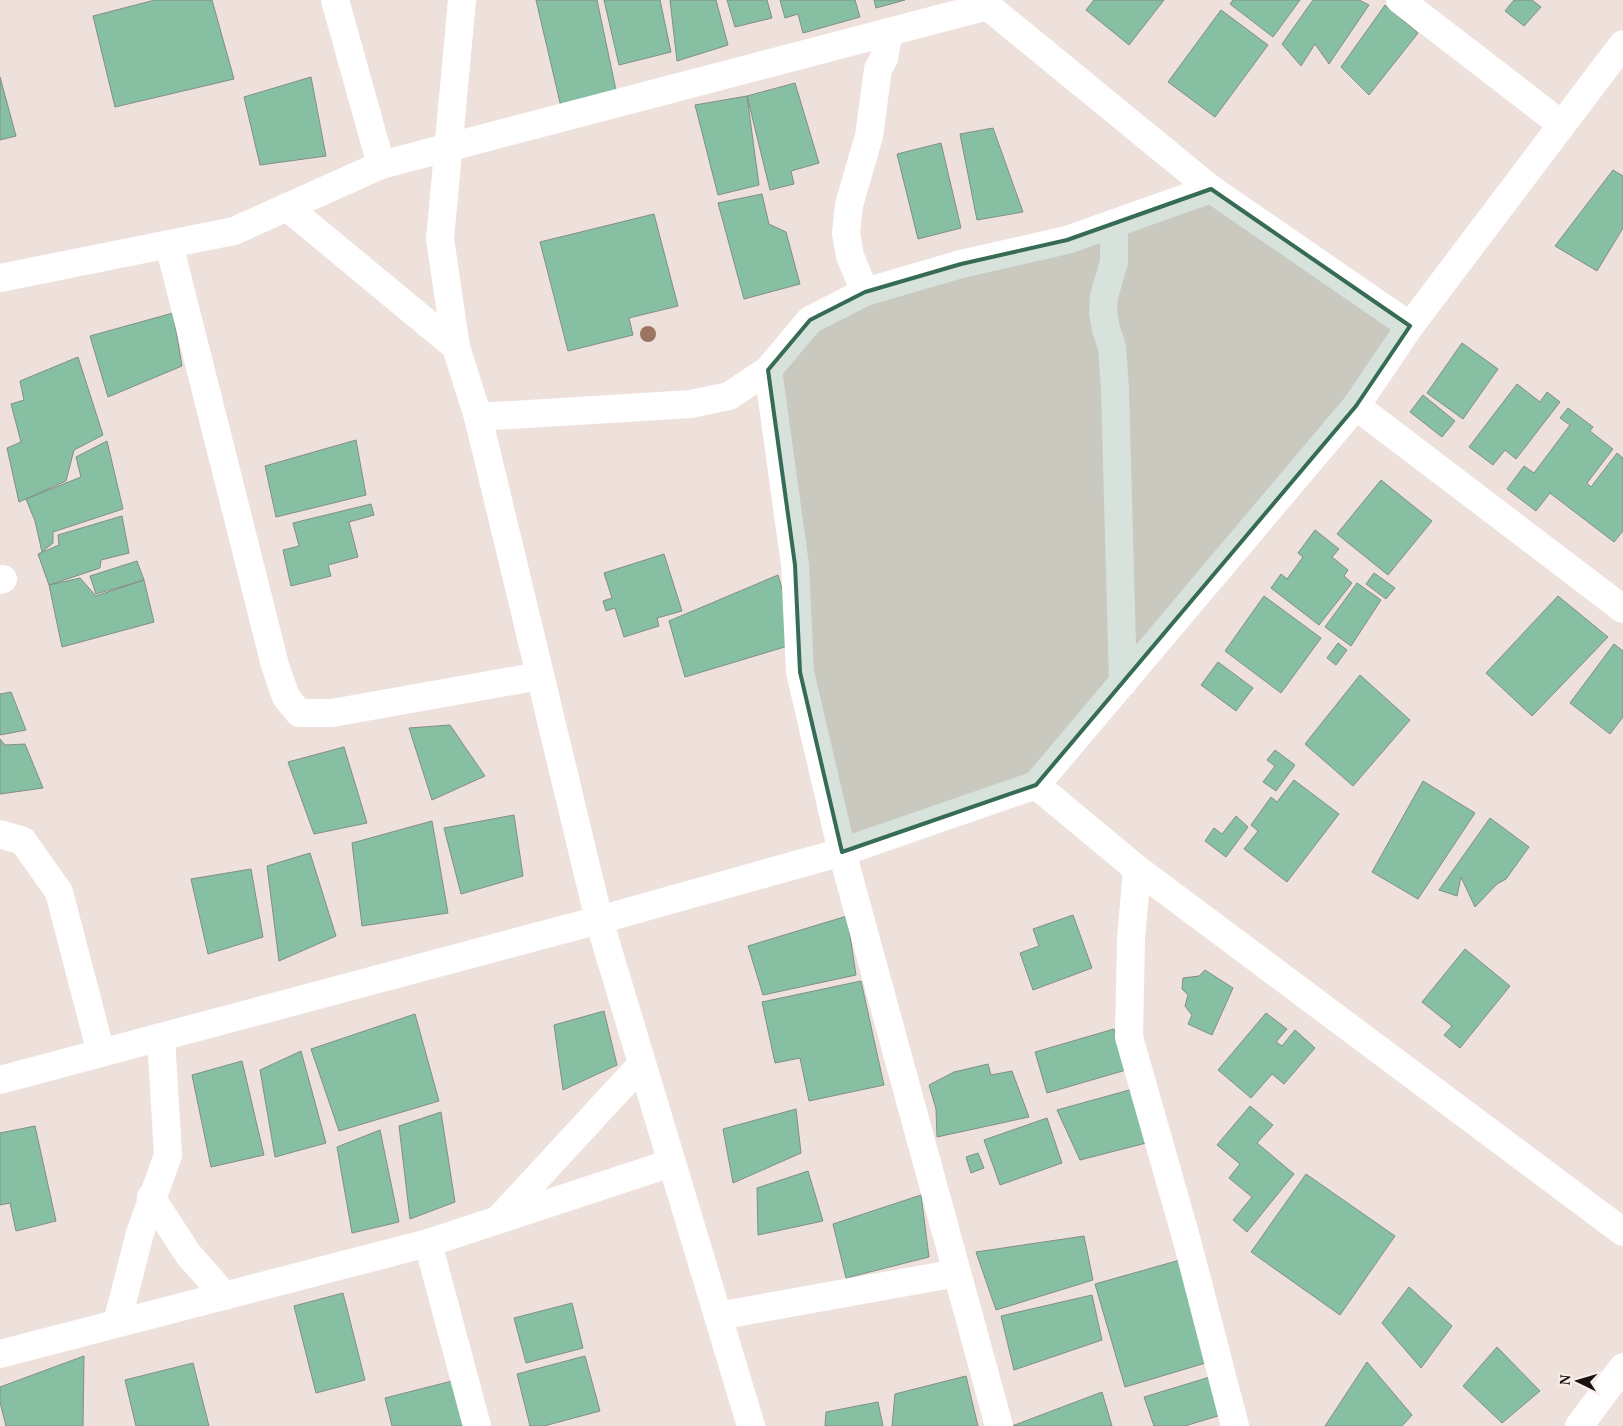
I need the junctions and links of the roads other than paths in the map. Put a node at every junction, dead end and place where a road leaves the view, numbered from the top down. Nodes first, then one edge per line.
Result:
1 (335, 0) edge
2 (462, 0) edge
3 (1400, 0) edge
4 (984, 3) edge
5 (889, 32) junction
6 (1623, 44) edge
7 (1561, 124) junction
8 (448, 148) junction
9 (381, 165) junction
10 (1211, 189) junction
11 (287, 207) junction
12 (1114, 223) junction
13 (169, 244) junction
14 (0, 278) edge
15 (865, 292) junction
16 (1410, 326) junction
17 (456, 347) junction
18 (768, 370) junction
19 (1356, 406) junction
20 (478, 417) junction
21 (1623, 609) edge
22 (540, 676) junction
23 (1123, 683) junction
24 (1036, 785) junction
25 (0, 834) edge
26 (842, 852) junction
27 (1137, 869) junction
28 (599, 920) junction
29 (160, 1037) junction
30 (101, 1053) junction
31 (642, 1064) junction
32 (0, 1080) edge
33 (671, 1164) junction
34 (151, 1197) junction
35 (497, 1221) junction
36 (1623, 1232) edge
37 (428, 1243) junction
38 (957, 1273) junction
39 (225, 1296) junction
40 (718, 1316) junction
41 (117, 1323) junction
42 (0, 1354) edge
43 (1623, 1367) edge
44 (476, 1426) edge
45 (751, 1426) edge
46 (999, 1426) edge
47 (1235, 1426) edge
48 (1579, 1426) edge

1 - 9 street
2 - 8 street
3 - 7 street
4 - 5 street
4 - 10 street
5 - 8 street
5 - 15 street
6 - 7 street
7 - 16 street
8 - 9 street
8 - 17 street
9 - 11 street
10 - 12 street
10 - 16 street
11 - 13 street
11 - 17 street
12 - 15 street
12 - 23 street
13 - 14 street
13 - 22 street
15 - 18 street
16 - 19 street
17 - 20 street
18 - 20 street
18 - 26 street
19 - 21 street
19 - 23 street
20 - 22 street
22 - 28 street
23 - 24 street
24 - 26 street
24 - 27 street
25 - 30 street
26 - 28 street
26 - 38 street
27 - 36 street
27 - 47 street
28 - 29 street
28 - 31 street
29 - 30 street
29 - 34 street
30 - 32 street
31 - 33 street
31 - 35 street
33 - 35 street
33 - 40 street
34 - 39 street
34 - 41 street
35 - 37 street
37 - 39 street
37 - 44 street
38 - 40 street
38 - 46 street
39 - 41 street
40 - 45 street
41 - 42 street
43 - 48 street

